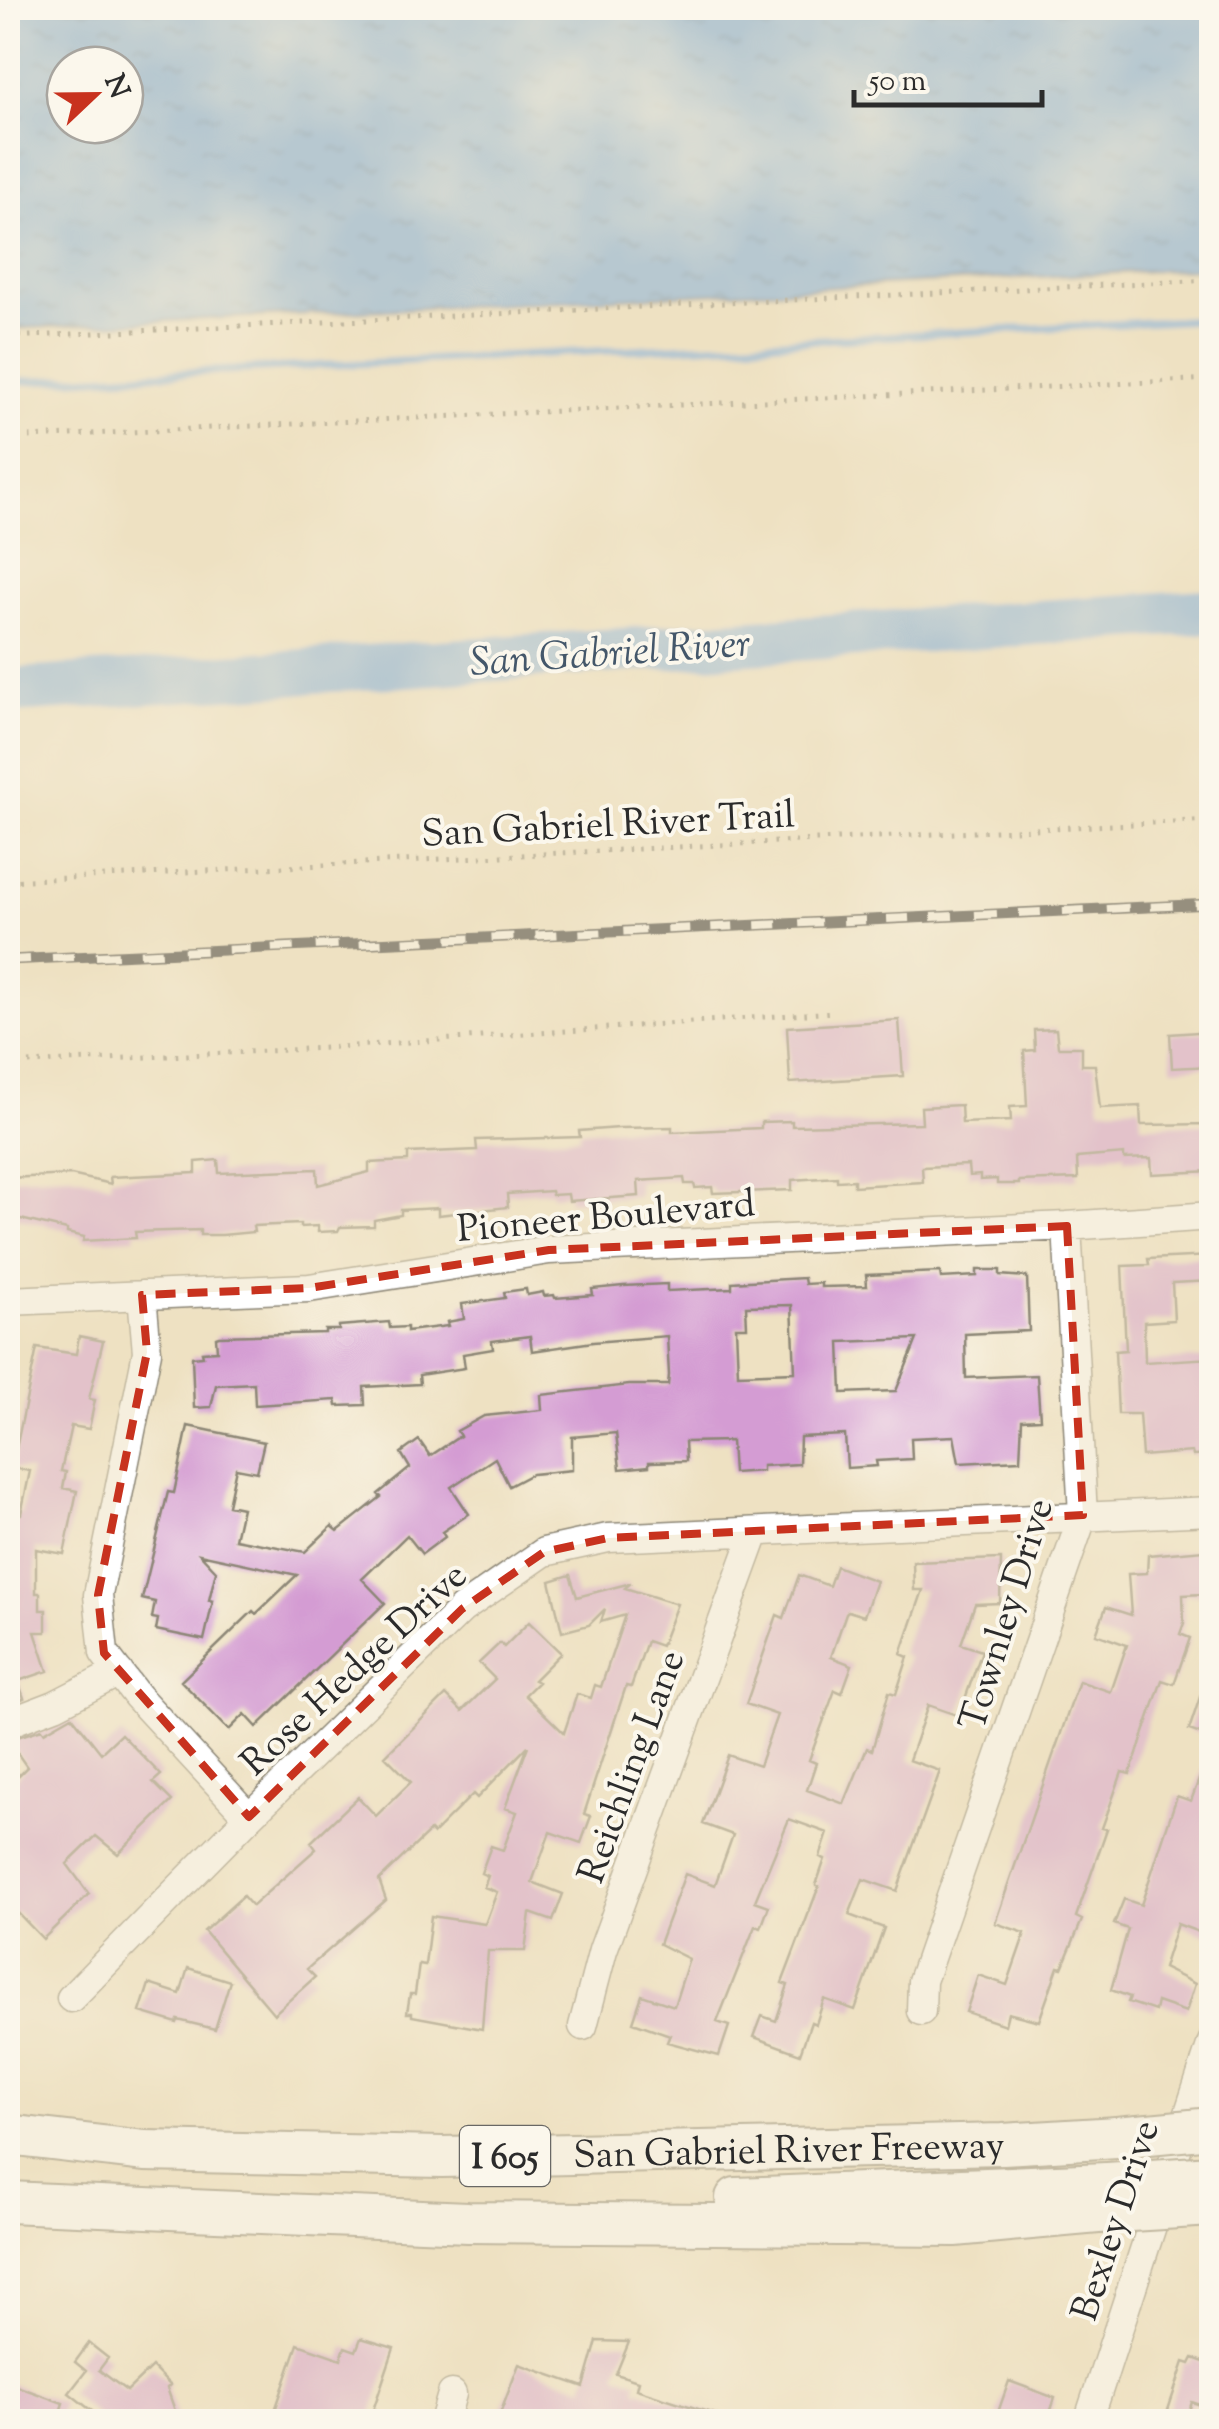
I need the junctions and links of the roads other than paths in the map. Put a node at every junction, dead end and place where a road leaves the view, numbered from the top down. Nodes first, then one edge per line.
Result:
1 (1212, 1216) edge
2 (1067, 1226) junction
3 (142, 1295) junction
4 (8, 1301) edge
5 (1212, 1511) edge
6 (1083, 1516) junction
7 (755, 1533) junction
8 (119, 1672) junction
9 (8, 1723) edge
10 (248, 1817) junction
11 (71, 1998) dead end
12 (921, 2011) dead end
13 (583, 2026) dead end
14 (1212, 2042) edge
15 (1212, 2128) edge
16 (8, 2135) edge
17 (1212, 2160) edge
18 (1108, 2175) junction
19 (1212, 2176) edge
20 (8, 2202) edge
21 (1212, 2206) edge
22 (452, 2394) dead end
23 (444, 2422) edge
24 (1088, 2422) edge

1 - 2 street, Pioneer Boulevard
2 - 3 street, Pioneer Boulevard
2 - 6 street, Townley Drive
3 - 4 street, Pioneer Boulevard
3 - 8 street
5 - 6 street, Rose Hedge Drive
6 - 7 street, Rose Hedge Drive
6 - 12 street, Townley Drive
7 - 10 street, Rose Hedge Drive
7 - 13 street, Reichling Lane
8 - 9 street
8 - 10 street
10 - 11 street, Rose Hedge Drive
14 - 24 street, Bexley Drive
15 - 18 highway, San Gabriel River Freeway / I 605, bridge
16 - 18 highway, San Gabriel River Freeway / I 605
17 - 18 highway
18 - 19 highway, bridge
18 - 20 highway, San Gabriel River Freeway / I 605
18 - 21 highway, San Gabriel River Freeway / I 605, bridge
22 - 23 street

